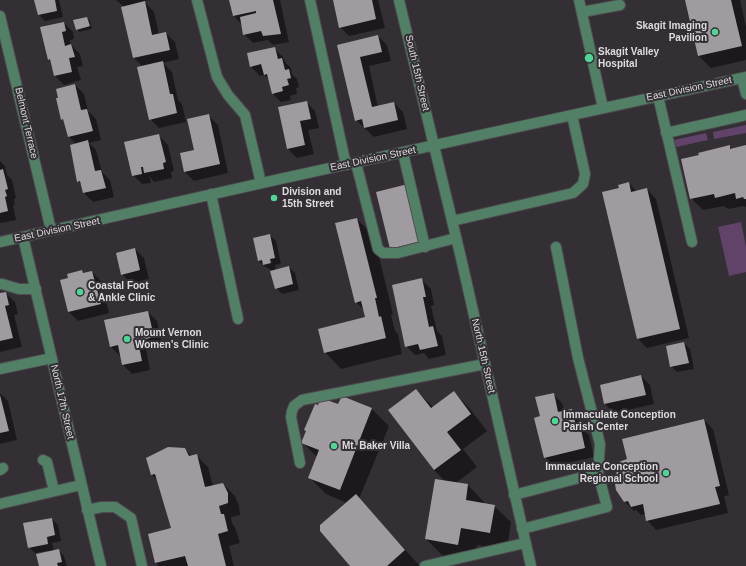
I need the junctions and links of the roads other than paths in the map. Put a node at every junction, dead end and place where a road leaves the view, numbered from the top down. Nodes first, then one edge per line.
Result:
1 (197, 0) edge
2 (310, 0) edge
3 (399, 0) edge
4 (579, 0) edge
5 (620, 5) dead end
6 (582, 12) junction
7 (0, 16) edge
8 (744, 77) edge
9 (746, 94) edge
10 (658, 96) junction
11 (603, 108) junction
12 (572, 115) junction
13 (746, 115) edge
14 (666, 133) junction
15 (434, 146) junction
16 (403, 153) junction
17 (356, 163) junction
18 (346, 165) junction
19 (261, 183) junction
20 (211, 194) junction
21 (452, 221) junction
22 (51, 230) junction
23 (23, 237) junction
24 (456, 238) junction
25 (0, 242) edge
26 (692, 242) dead end
27 (425, 246) junction
28 (556, 247) dead end
29 (0, 284) edge
30 (36, 290) junction
31 (238, 319) dead end
32 (52, 358) junction
33 (485, 364) junction
34 (0, 369) edge
35 (43, 460) dead end
36 (300, 463) dead end
37 (598, 473) junction
38 (81, 485) junction
39 (54, 492) junction
40 (514, 495) junction
41 (0, 504) edge
42 (87, 510) junction
43 (522, 529) junction
44 (525, 543) junction
45 (101, 566) edge
46 (142, 566) edge
47 (426, 566) edge
48 (531, 566) edge

1 - 19 street
2 - 18 street
3 - 15 street, South 15th Street
4 - 6 street
5 - 6 street
6 - 11 street
7 - 22 street, Belmont Terrace
8 - 9 street
8 - 10 street, East Division Street
10 - 11 street, East Division Street
10 - 14 street
11 - 12 street, East Division Street
12 - 15 street, East Division Street
12 - 21 street
13 - 14 street
14 - 26 street
15 - 16 street, East Division Street
15 - 21 street, North 15th Street
16 - 17 street, East Division Street
16 - 27 street
17 - 18 street, East Division Street
17 - 27 street
18 - 19 street, East Division Street
19 - 20 street, East Division Street
20 - 22 street, East Division Street
20 - 31 street
21 - 24 street, North 15th Street
22 - 23 street, East Division Street
23 - 25 street, East Division Street
23 - 30 street, North 17th Street
24 - 27 street
24 - 33 street, North 15th Street
28 - 37 street
29 - 30 street
30 - 32 street, North 17th Street
32 - 34 street
32 - 38 street, North 17th Street
33 - 36 street
33 - 40 street, North 15th Street
35 - 39 street
37 - 40 street
37 - 43 street
38 - 39 street
38 - 42 street, North 17th Street
39 - 41 street
40 - 43 street, North 15th Street
42 - 45 street, North 17th Street
42 - 46 street
43 - 44 street, North 15th Street
44 - 47 street
44 - 48 street, North 15th Street

